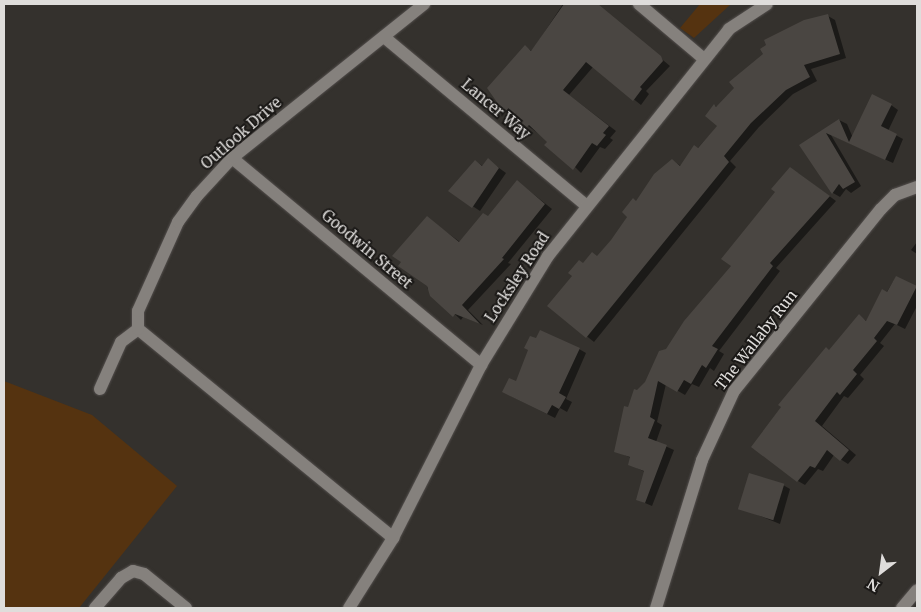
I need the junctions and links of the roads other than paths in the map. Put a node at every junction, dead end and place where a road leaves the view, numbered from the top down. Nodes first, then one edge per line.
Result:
1 (424, 4) edge
2 (639, 4) edge
3 (767, 4) edge
4 (384, 36) junction
5 (704, 59) junction
6 (232, 158) junction
7 (917, 187) edge
8 (587, 206) junction
9 (138, 329) junction
10 (481, 365) junction
11 (100, 389) dead end
12 (393, 538) junction
13 (917, 590) edge
14 (356, 606) edge
15 (95, 608) edge
16 (186, 608) edge
17 (656, 608) edge
18 (902, 608) edge

1 - 4 street, Outlook Drive
2 - 5 street
3 - 5 street, Locksley Road
4 - 6 street, Outlook Drive
4 - 8 street, Lancer Way
5 - 8 street, Locksley Road
6 - 9 street, Outlook Drive
6 - 10 street, Goodwin Street
7 - 17 street, The Wallaby Run
8 - 10 street, Locksley Road
9 - 11 street
9 - 12 street
10 - 12 street, Locksley Road
12 - 14 street, Locksley Road
13 - 18 street
15 - 16 street

